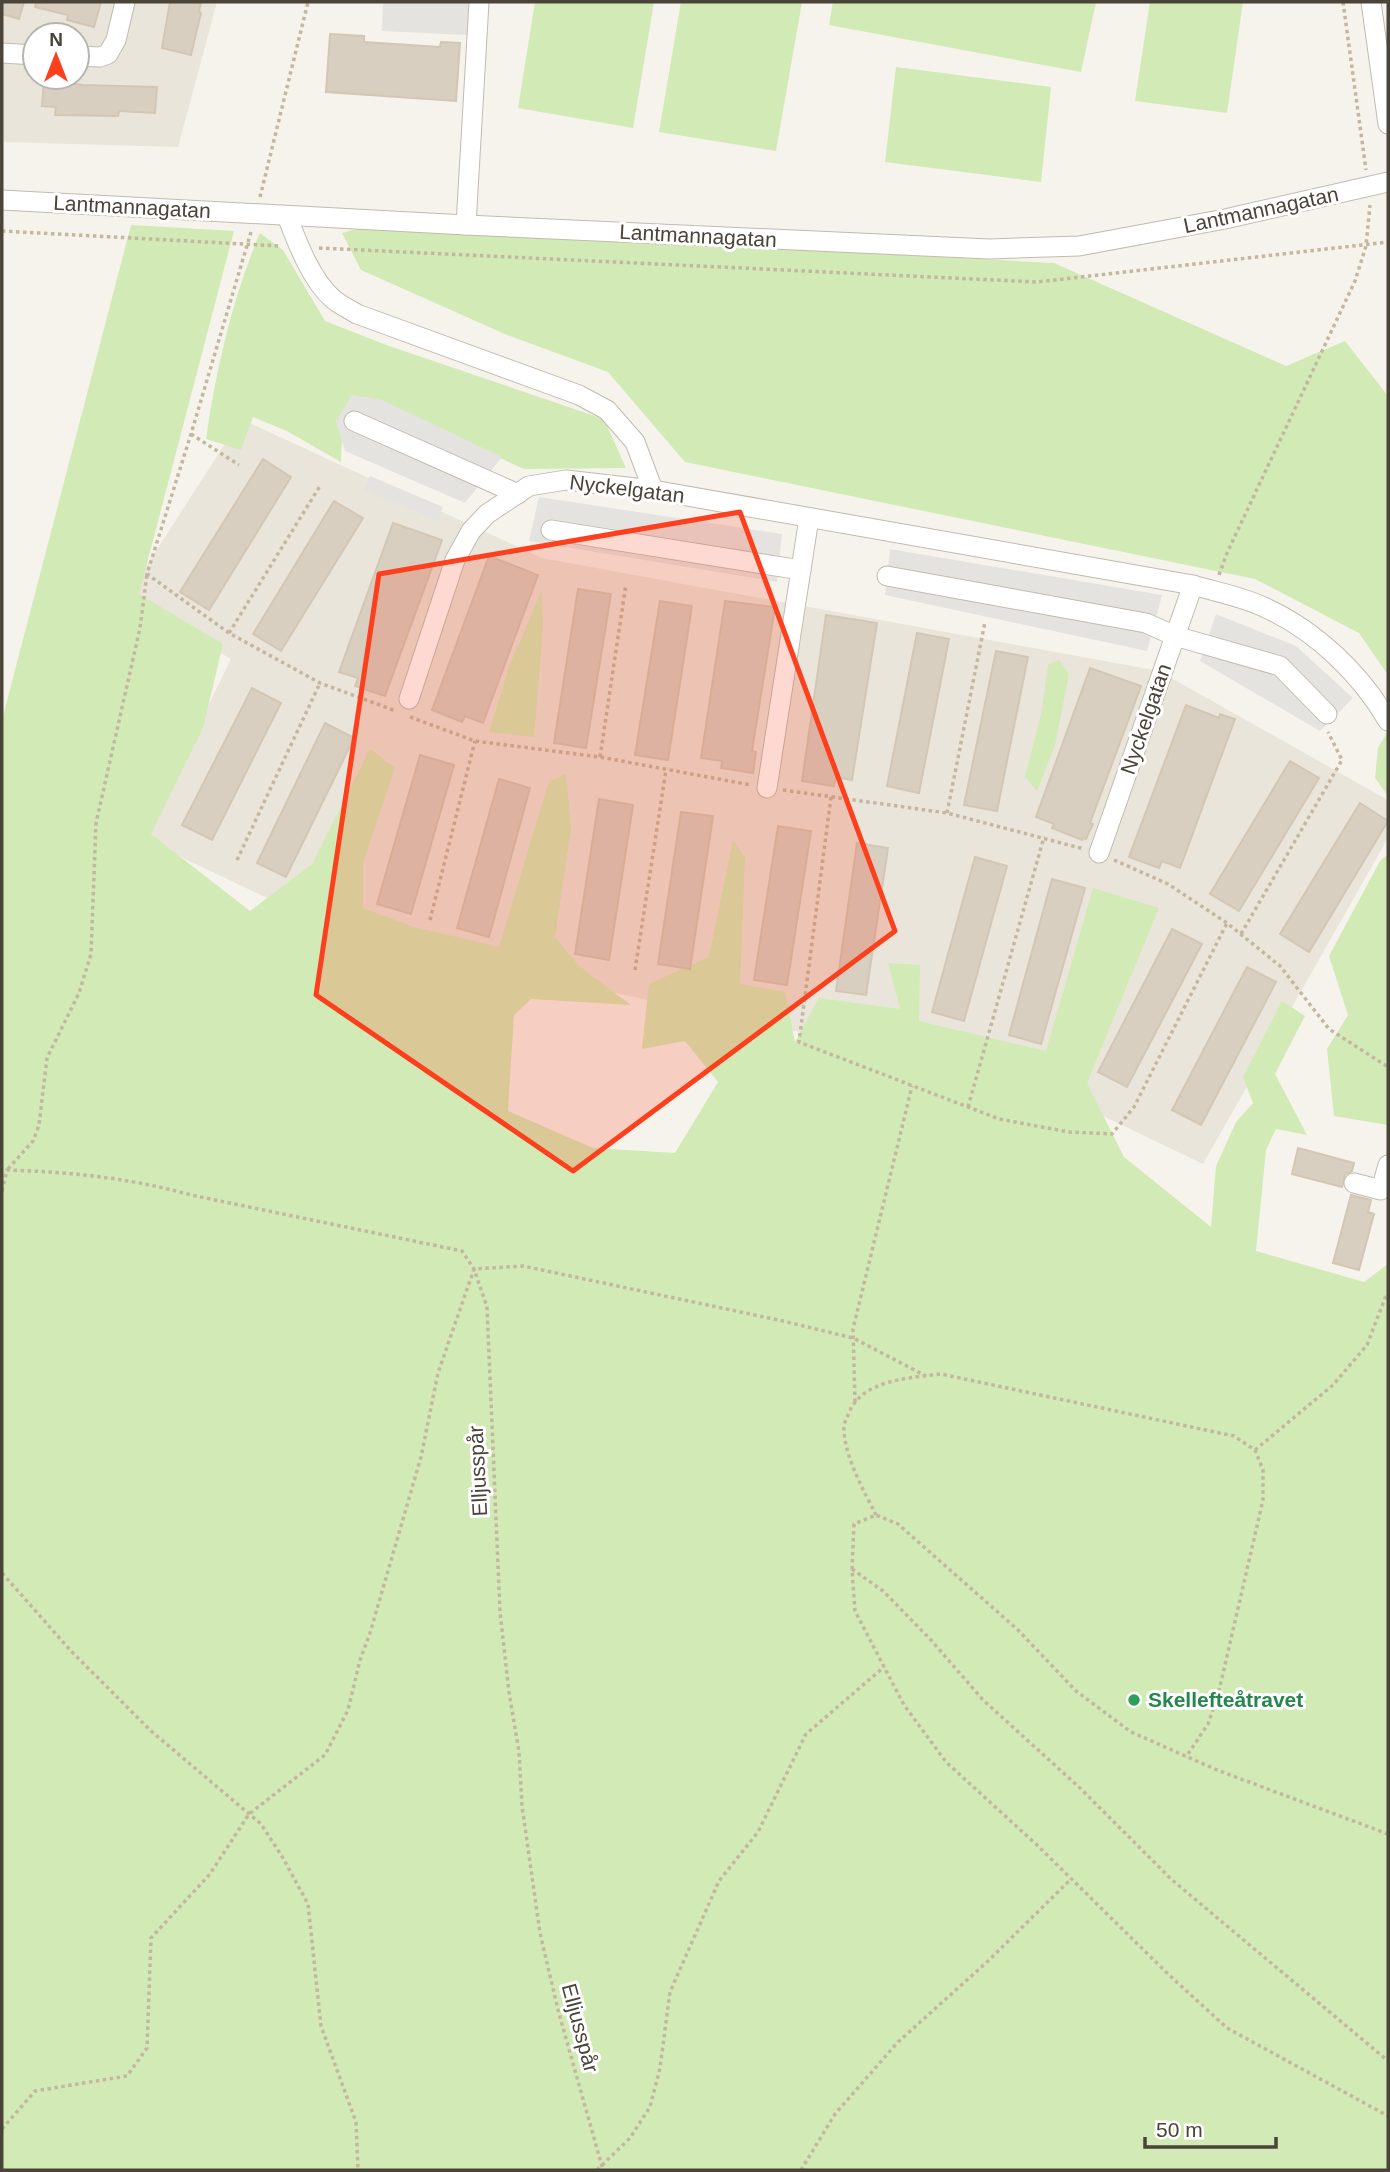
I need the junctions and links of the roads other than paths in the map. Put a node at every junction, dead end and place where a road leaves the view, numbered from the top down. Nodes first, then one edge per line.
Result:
1 (125, 2) edge
2 (480, 2) edge
3 (1371, 2) edge
4 (2, 53) edge
5 (21, 54) edge
6 (91, 57) edge
7 (1388, 124) edge
8 (1388, 182) edge
9 (2, 200) edge
10 (287, 216) junction
11 (466, 225) junction
12 (354, 421) dead end
13 (653, 490) junction
14 (518, 494) junction
15 (809, 518) junction
16 (551, 530) dead end
17 (801, 570) junction
18 (887, 576) dead end
19 (1193, 586) junction
20 (1175, 636) junction
21 (406, 709) road end
22 (1327, 714) road end
23 (1388, 721) edge
24 (767, 788) road end
25 (1099, 853) road end
26 (1388, 1165) edge
27 (1354, 1183) dead end

1 - 6 street
2 - 11 street
3 - 7 street
4 - 5 street
8 - 11 street, Lantmannagatan
9 - 10 street, Lantmannagatan
10 - 11 street, Lantmannagatan
10 - 13 street
12 - 14 street
13 - 14 street, Nyckelgatan
13 - 15 street, Nyckelgatan
14 - 21 street, Nyckelgatan
15 - 17 street
15 - 19 street, Nyckelgatan
16 - 17 street
17 - 24 street
18 - 20 street
19 - 20 street, Nyckelgatan
19 - 23 street, Nyckelgatan
20 - 22 street
20 - 25 street, Nyckelgatan
26 - 27 street

